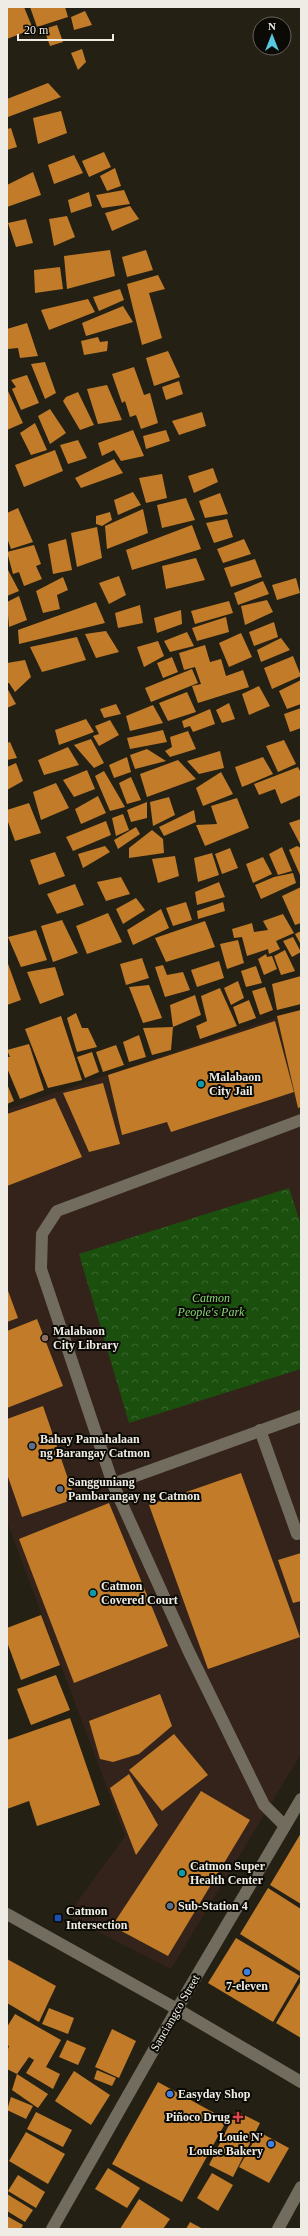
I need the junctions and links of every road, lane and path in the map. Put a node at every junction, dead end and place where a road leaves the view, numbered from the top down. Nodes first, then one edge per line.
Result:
1 (301, 1120) edge
2 (301, 1416) edge
3 (260, 1430) junction
4 (113, 1484) junction
5 (297, 1534) dead end
6 (301, 1799) edge
7 (285, 1826) junction
8 (7, 1914) edge
9 (176, 2009) junction
10 (301, 2082) edge
11 (301, 2187) edge
12 (52, 2229) edge
13 (278, 2229) edge

1 - 4 main road
2 - 3 main road
3 - 4 main road
3 - 5 main road
4 - 7 main road
6 - 7 main road, Sanciangco Street
7 - 9 main road, Sanciangco Street
8 - 9 main road
9 - 10 main road
9 - 12 main road, Sanciangco Street
11 - 13 main road

